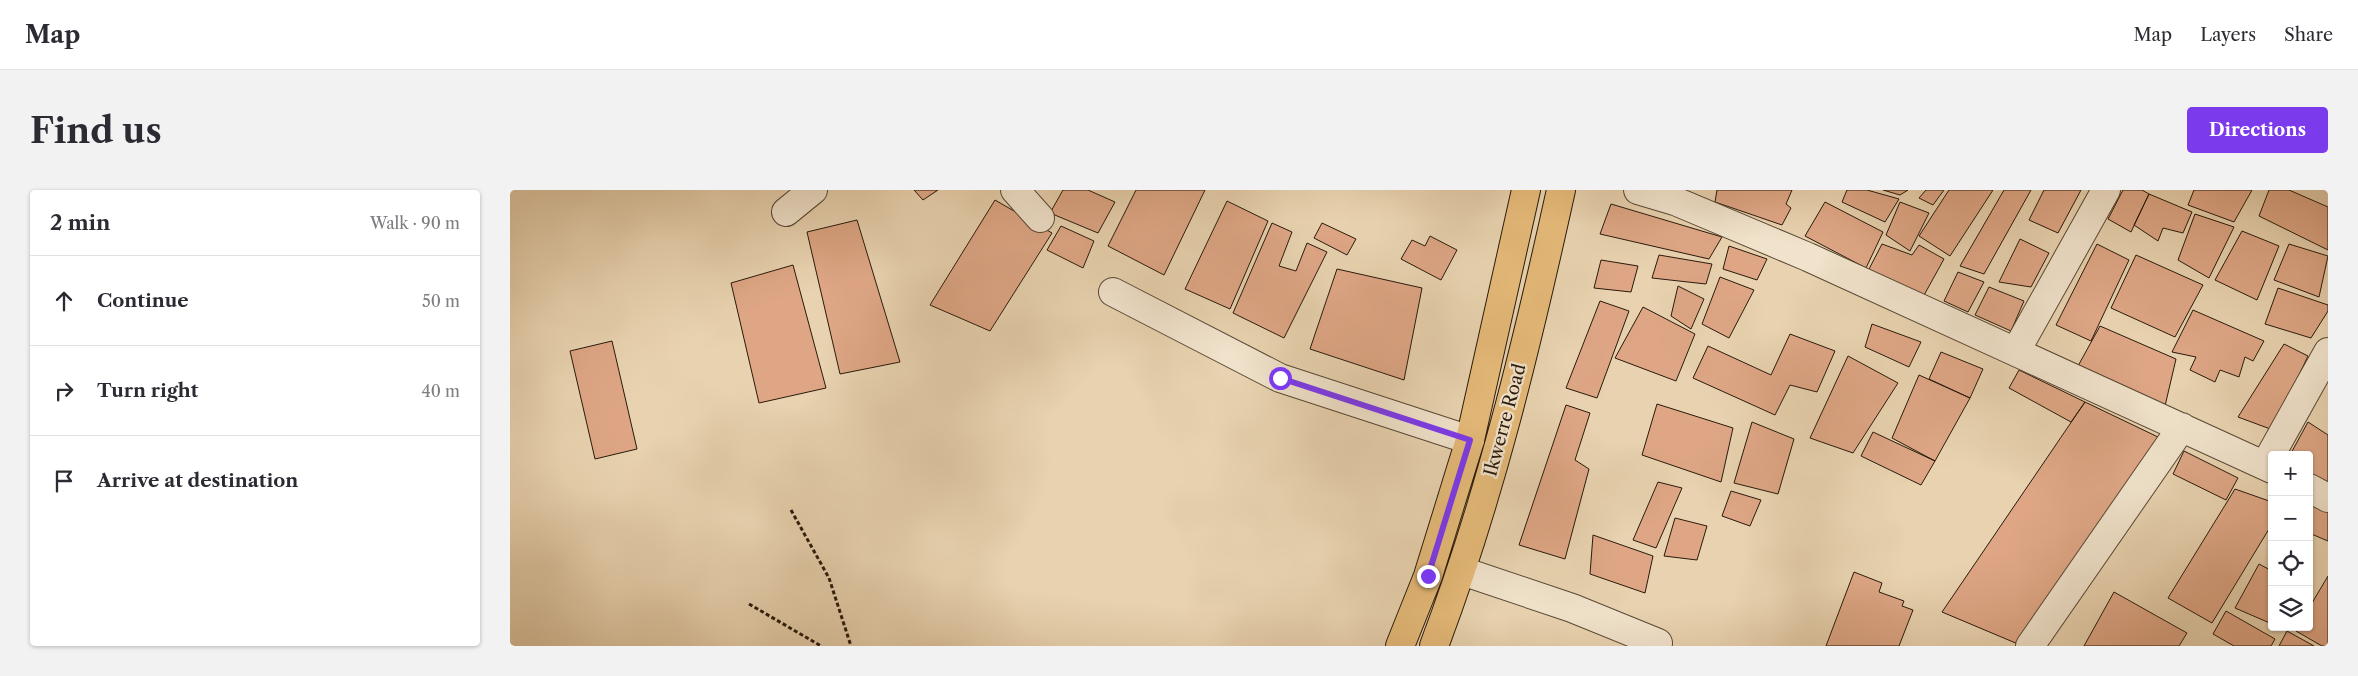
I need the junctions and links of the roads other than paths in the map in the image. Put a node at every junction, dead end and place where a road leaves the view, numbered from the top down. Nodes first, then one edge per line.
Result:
1 (813, 190) edge
2 (1014, 190) edge
3 (1526, 190) edge
4 (1561, 190) edge
5 (1638, 190) edge
6 (2106, 190) edge
7 (786, 212) dead end
8 (1040, 218) dead end
9 (1113, 292) dead end
10 (2016, 351) junction
11 (2328, 352) edge
12 (2182, 427) junction
13 (1470, 440) junction
14 (2276, 451) edge
15 (2268, 467) edge
16 (2313, 490) edge
17 (2328, 498) edge
18 (1462, 571) junction
19 (1658, 643) dead end
20 (1400, 646) edge
21 (1434, 646) edge
22 (2030, 646) edge

1 - 7 street
2 - 8 street
3 - 13 main road
4 - 18 main road, Ikwerre Road
5 - 10 street
6 - 10 street
9 - 13 street
10 - 12 street
11 - 14 street
12 - 15 street
12 - 22 street
13 - 20 main road
16 - 17 street
18 - 19 street
18 - 21 main road, Ikwerre Road

